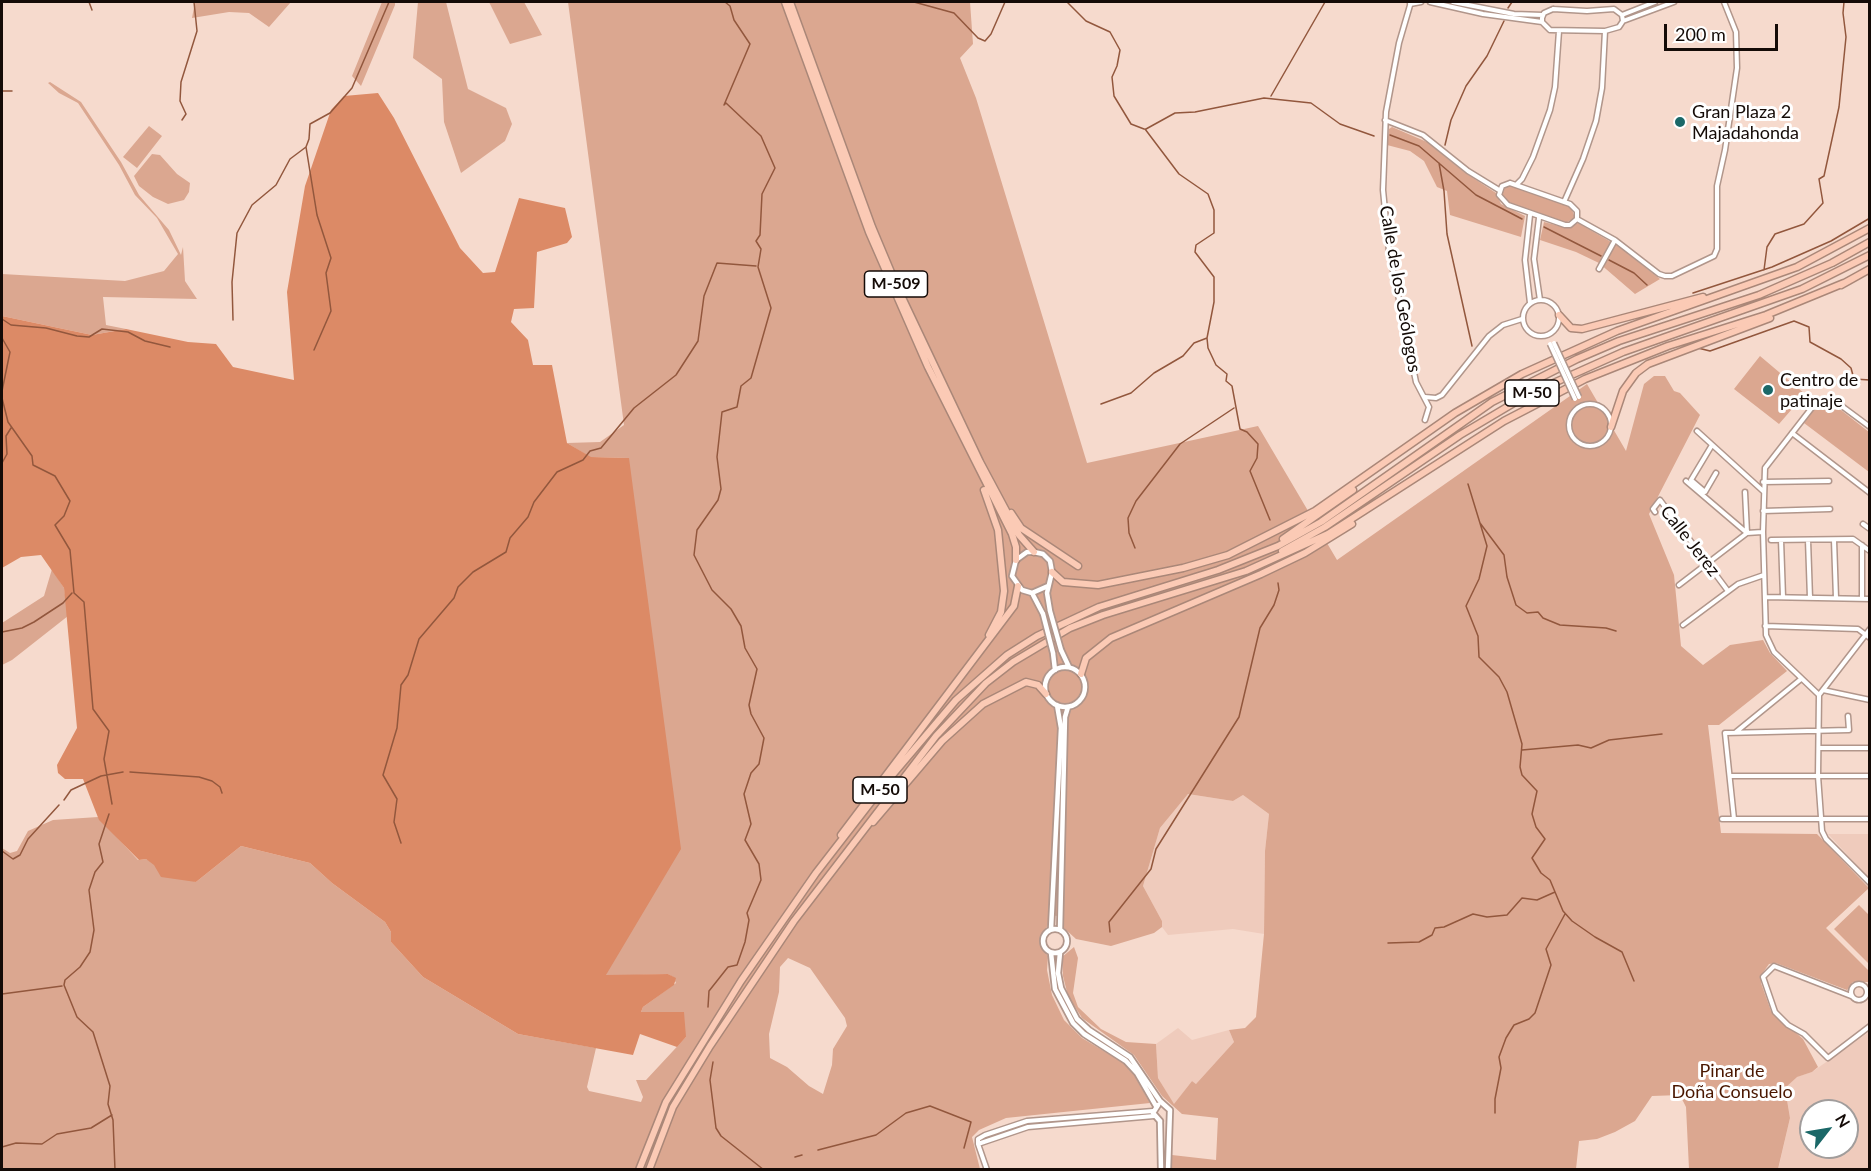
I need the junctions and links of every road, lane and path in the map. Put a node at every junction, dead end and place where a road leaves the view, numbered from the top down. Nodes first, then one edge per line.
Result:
1 (785, 2) edge
2 (790, 2) edge
3 (1421, 2) edge
4 (1431, 2) edge
5 (1453, 2) edge
6 (1655, 2) edge
7 (1674, 2) edge
8 (1724, 2) edge
9 (1411, 3) edge
10 (1543, 15) junction
11 (1622, 15) junction
12 (1623, 21) junction
13 (1542, 22) junction
14 (1558, 31) junction
15 (1605, 31) junction
16 (1385, 120) junction
17 (1516, 185) junction
18 (1499, 190) junction
19 (1564, 202) junction
20 (1530, 215) junction
21 (1539, 218) junction
22 (1577, 219) junction
23 (1869, 228) edge
24 (1616, 240) junction
25 (1869, 242) edge
26 (1869, 255) edge
27 (1599, 269) dead end
28 (1869, 269) edge
29 (1790, 270) junction
30 (1844, 283) junction
31 (1540, 300) junction
32 (1530, 303) junction
33 (1559, 315) junction
34 (1522, 319) junction
35 (1552, 333) junction
36 (1544, 336) junction
37 (1552, 344) junction
38 (928, 368) junction
39 (1425, 397) junction
40 (1577, 398) junction
41 (1586, 404) junction
42 (1578, 407) junction
43 (1425, 420) dead end
44 (1611, 428) junction
45 (1869, 428) edge
46 (1697, 431) dead end
47 (1792, 433) junction
48 (1712, 445) junction
49 (1407, 446) junction
50 (1716, 473) dead end
51 (986, 474) junction
52 (1686, 481) dead end
53 (1829, 481) dead end
54 (1763, 482) junction
55 (1401, 488) junction
56 (1763, 491) junction
57 (1745, 492) dead end
58 (1869, 493) edge
59 (1830, 509) dead end
60 (1763, 511) junction
61 (1655, 512) dead end
62 (1863, 524) dead end
63 (1869, 529) edge
64 (1763, 532) junction
65 (1747, 533) junction
66 (1772, 540) dead end
67 (1782, 540) junction
68 (1808, 540) junction
69 (1834, 540) junction
70 (1862, 545) junction
71 (1869, 551) edge
72 (1034, 552) junction
73 (1252, 557) junction
74 (1016, 560) junction
75 (1707, 563) junction
76 (1078, 566) dead end
77 (1052, 572) junction
78 (1764, 575) junction
79 (1219, 579) junction
80 (1048, 585) junction
81 (1679, 585) dead end
82 (1018, 586) junction
83 (1728, 591) junction
84 (1032, 593) junction
85 (1765, 597) junction
86 (1783, 597) junction
87 (1810, 598) junction
88 (1836, 598) junction
89 (1862, 599) junction
90 (1869, 599) edge
91 (1683, 625) dead end
92 (1765, 626) junction
93 (1869, 629) edge
94 (1865, 635) junction
95 (1869, 638) edge
96 (980, 652) junction
97 (1069, 667) junction
98 (1055, 670) junction
99 (1081, 674) junction
100 (1801, 680) junction
101 (1823, 690) junction
102 (1046, 694) junction
103 (1819, 694) junction
104 (1869, 700) edge
105 (1057, 705) junction
106 (1068, 707) junction
107 (1848, 716) dead end
108 (1736, 732) junction
109 (1819, 732) junction
110 (1818, 748) junction
111 (1869, 748) edge
112 (1730, 776) junction
113 (1818, 776) junction
114 (1869, 776) edge
115 (1722, 819) dead end
116 (1734, 819) junction
117 (1819, 819) junction
118 (1869, 819) edge
119 (830, 872) junction
120 (816, 873) junction
121 (1869, 883) edge
122 (1051, 929) junction
123 (1060, 930) junction
124 (1052, 953) junction
125 (1060, 953) junction
126 (1861, 984) junction
127 (1869, 985) edge
128 (1868, 992) edge
129 (1851, 996) junction
130 (1869, 1026) edge
131 (1163, 1104) junction
132 (1154, 1111) junction
133 (1168, 1119) junction
134 (1160, 1121) junction
135 (639, 1170) edge
136 (649, 1170) edge
137 (987, 1170) edge
138 (1161, 1170) edge
139 (1168, 1170) edge

1 - 38 highway, M-509
2 - 51 highway, M-509
3 - 9 street
4 - 13 street
5 - 10 street
6 - 11 street
7 - 12 street
8 - 24 street
9 - 16 street, Calle de los Geólogos
10 - 11 street
10 - 13 street
11 - 12 street
12 - 15 street
13 - 14 street
14 - 15 street
14 - 17 street
15 - 19 street
16 - 18 street
16 - 39 street, Calle de los Geólogos
17 - 18 street
17 - 19 street
18 - 20 street
19 - 22 street
20 - 21 street
20 - 32 street
21 - 22 street
21 - 31 street
22 - 24 street
23 - 29 highway
24 - 27 street
25 - 73 highway, M-50
26 - 79 highway, M-50
28 - 30 highway
29 - 33 highway
29 - 49 highway
30 - 44 highway
30 - 55 highway
31 - 32 street
31 - 33 street
32 - 34 street
33 - 35 street
34 - 36 street
34 - 39 street, Calle de los Geólogos
35 - 36 street
35 - 37 street
36 - 37 street
37 - 40 street, bridge
38 - 74 highway, M-509
38 - 96 highway
39 - 43 street, Calle de los Geólogos
40 - 41 street
40 - 42 street
41 - 42 street
41 - 44 street
42 - 44 street
45 - 47 street
46 - 48 street
47 - 54 street
47 - 58 street
48 - 50 street
48 - 56 street
49 - 73 highway
49 - 77 highway
51 - 72 highway, M-509
51 - 76 highway
52 - 65 street
53 - 54 street
54 - 56 street
55 - 79 highway
55 - 99 highway
56 - 60 street
57 - 65 street
59 - 60 street
60 - 64 street
61 - 75 street, Calle Jerez
62 - 63 street
64 - 65 street
64 - 78 street
65 - 75 street
66 - 67 street
67 - 68 street
67 - 86 street
68 - 69 street
68 - 87 street
69 - 70 street
69 - 88 street
70 - 71 street
70 - 89 street
72 - 74 street
72 - 77 street, M-509
73 - 120 highway, M-50
74 - 82 street, M-509
75 - 81 street
75 - 83 street, Calle Jerez
77 - 80 street
78 - 83 street
78 - 85 street
79 - 119 highway, M-50
80 - 84 street
80 - 97 street, bridge
82 - 84 street
82 - 96 highway
83 - 91 street
84 - 98 street, bridge
85 - 86 street
85 - 92 street
86 - 87 street
87 - 88 street
88 - 89 street
89 - 90 street
92 - 94 street
92 - 100 street
93 - 94 street
94 - 95 street
94 - 101 street
96 - 120 highway
97 - 98 street
97 - 99 street
98 - 102 street
99 - 106 street
100 - 103 street
100 - 108 street
101 - 103 street
101 - 104 street
102 - 105 street
102 - 119 highway
103 - 109 street
105 - 106 street
105 - 122 street
106 - 123 street
107 - 109 street
108 - 109 street
108 - 112 street
109 - 110 street
110 - 111 street
110 - 113 street
112 - 113 street
112 - 116 street
113 - 114 street
113 - 117 street
115 - 116 street
116 - 117 street
117 - 118 street
117 - 121 street
119 - 136 highway, M-50
120 - 135 highway, M-50
122 - 123 street
122 - 124 street
123 - 125 street
124 - 125 street
124 - 132 street
125 - 131 street
126 - 127 street
126 - 128 street
126 - 129 street
128 - 129 street
129 - 130 street
131 - 132 street
131 - 133 street
132 - 134 street
132 - 137 street
133 - 134 street
133 - 139 street
134 - 138 street

